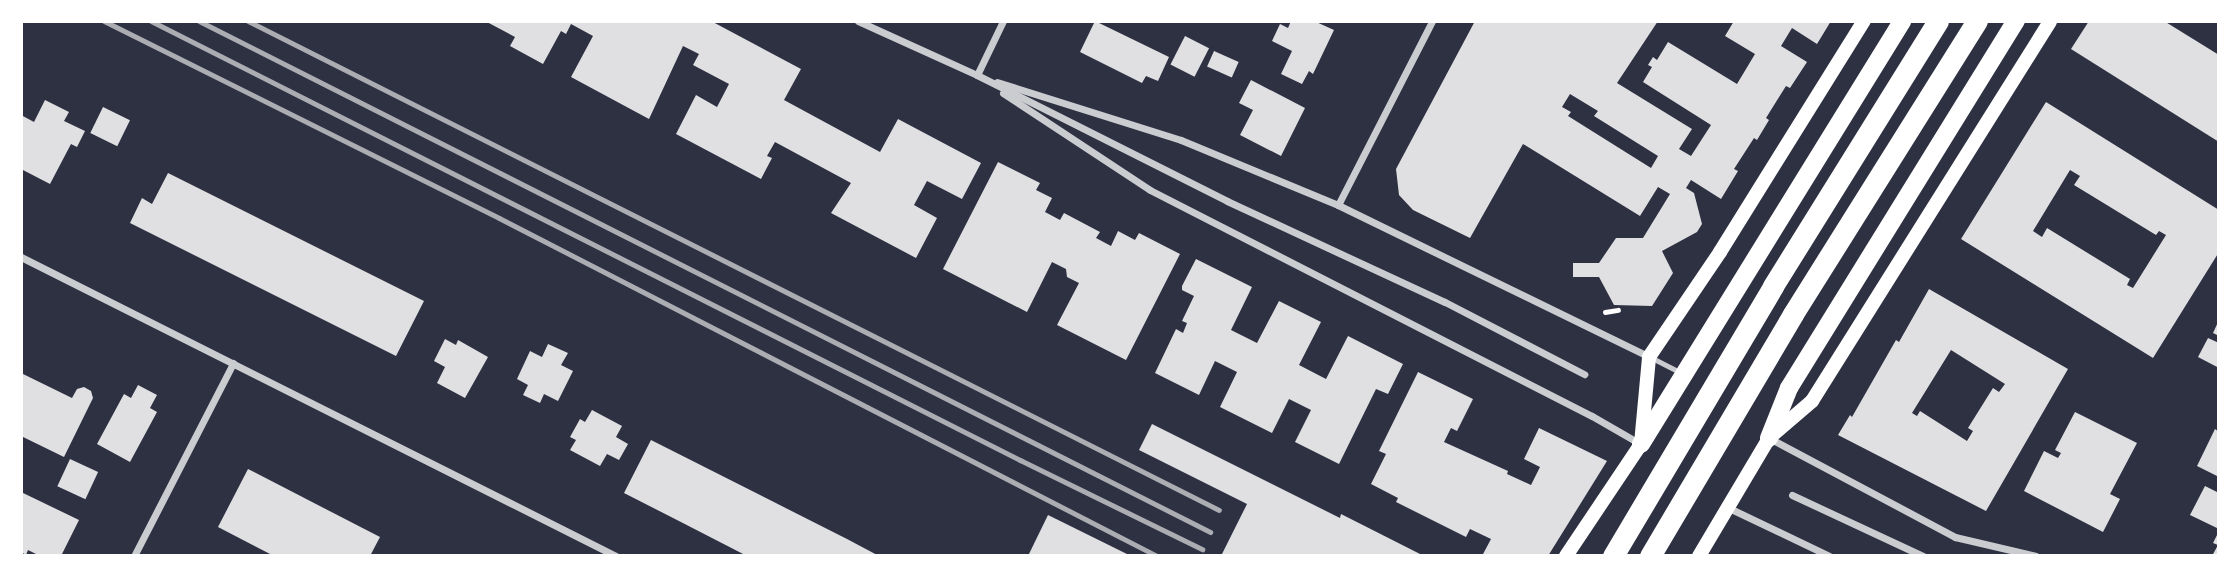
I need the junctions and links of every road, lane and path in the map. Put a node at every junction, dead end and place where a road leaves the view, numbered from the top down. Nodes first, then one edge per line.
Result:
1 (858, 21) edge
2 (1003, 21) edge
3 (1432, 21) edge
4 (1864, 21) edge
5 (1902, 21) edge
6 (1938, 21) edge
7 (1977, 21) edge
8 (2015, 21) edge
9 (2050, 21) edge
10 (976, 75) junction
11 (1338, 205) junction
12 (21, 257) edge
13 (1649, 357) junction
14 (233, 363) junction
15 (1584, 374) dead end
16 (1684, 375) junction
17 (1769, 438) junction
18 (1640, 444) junction
19 (1792, 495) dead end
20 (1729, 509) junction
21 (134, 556) edge
22 (615, 556) edge
23 (1566, 556) edge
24 (1613, 556) edge
25 (1650, 556) edge
26 (1699, 556) edge
27 (1829, 556) edge
28 (1923, 556) edge
29 (2036, 556) edge

1 - 10 street
2 - 10 street
3 - 11 street
4 - 13 main road
5 - 16 main road
6 - 24 highway
7 - 25 highway
8 - 17 main road
9 - 17 main road
10 - 11 street
10 - 15 street
10 - 18 street
11 - 13 street
12 - 14 street
13 - 16 lane
13 - 18 main road
14 - 21 street
14 - 22 street
16 - 18 main road
17 - 20 main road
17 - 29 street
18 - 23 main road
19 - 28 street
20 - 26 main road
20 - 27 street

